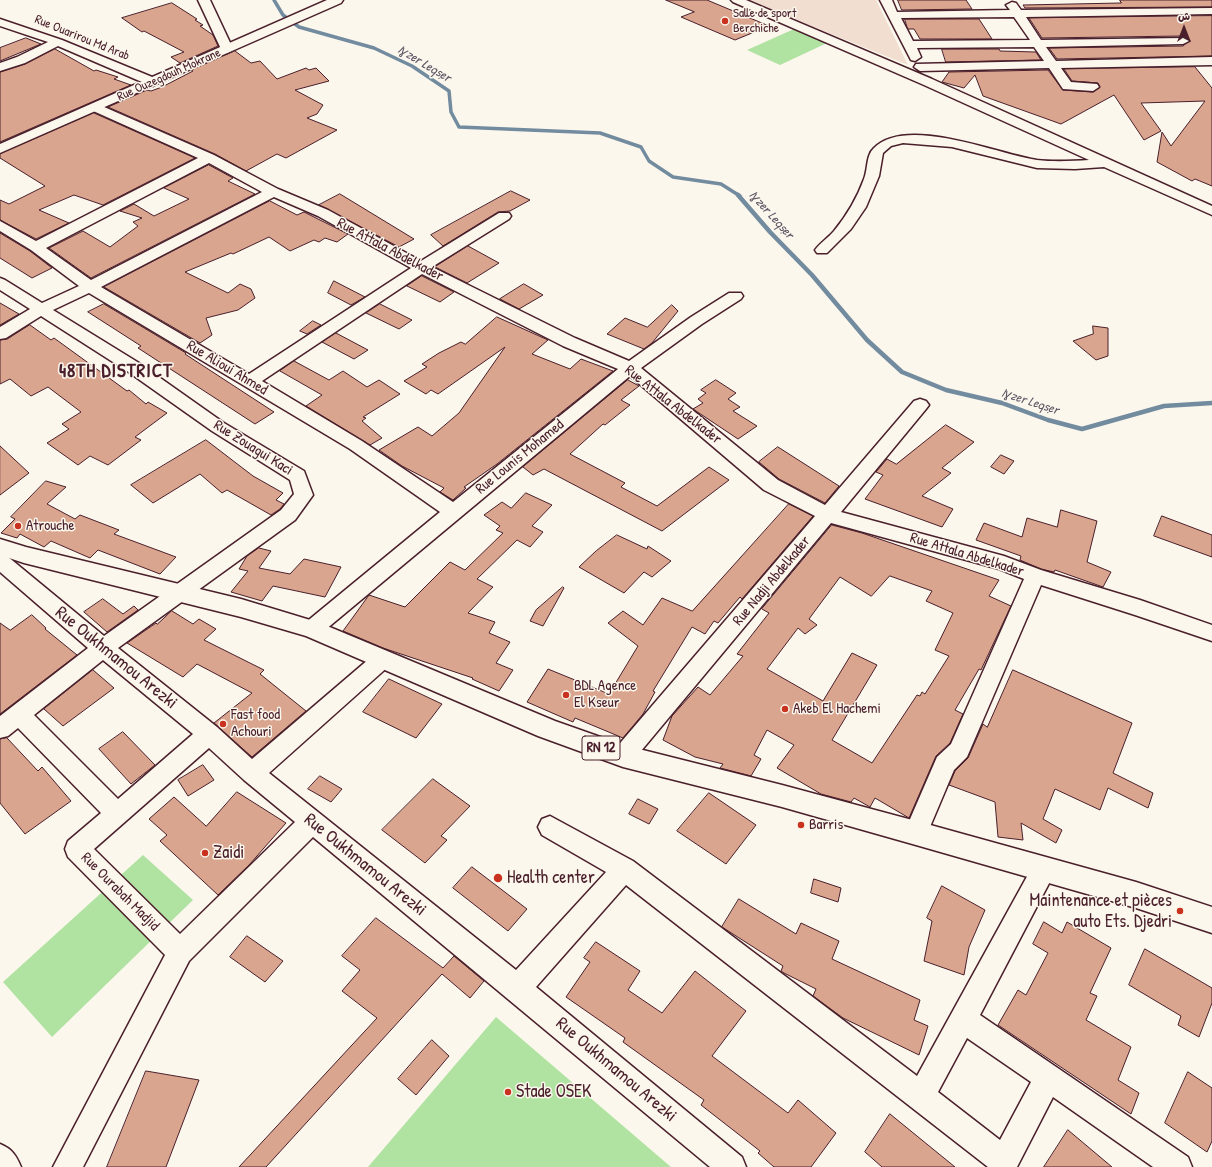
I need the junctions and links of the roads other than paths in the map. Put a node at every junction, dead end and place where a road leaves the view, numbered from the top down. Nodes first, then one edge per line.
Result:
1 (204, 0) edge
2 (337, 0) edge
3 (737, 0) edge
4 (886, 0) edge
5 (1008, 0) edge
6 (1145, 0) edge
7 (1212, 11) edge
8 (1155, 12) junction
9 (1018, 13) junction
10 (894, 15) junction
11 (1165, 21) dead end
12 (0, 22) edge
13 (1174, 31) dead end
14 (1183, 41) junction
15 (58, 42) junction
16 (1037, 43) junction
17 (909, 45) junction
18 (227, 49) junction
19 (1206, 62) edge
20 (1052, 64) junction
21 (0, 67) edge
22 (920, 67) junction
23 (1212, 74) edge
24 (153, 82) junction
25 (928, 82) junction
26 (1093, 87) dead end
27 (95, 107) junction
28 (0, 149) edge
29 (209, 158) junction
30 (1106, 163) junction
31 (273, 192) junction
32 (1212, 211) edge
33 (504, 216) dead end
34 (0, 225) edge
35 (36, 247) junction
36 (822, 250) dead end
37 (422, 267) junction
38 (0, 283) edge
39 (90, 287) junction
40 (735, 296) dead end
41 (42, 309) junction
42 (0, 334) edge
43 (629, 368) junction
44 (250, 382) junction
45 (920, 405) dead end
46 (828, 515) junction
47 (0, 547) edge
48 (0, 561) edge
49 (1035, 576) junction
50 (179, 592) junction
51 (312, 629) junction
52 (1212, 633) edge
53 (103, 648) junction
54 (383, 659) junction
55 (19, 715) junction
56 (0, 729) edge
57 (209, 734) junction
58 (623, 756) junction
59 (252, 773) junction
60 (117, 814) junction
61 (313, 821) junction
62 (550, 828) dead end
63 (916, 833) junction
64 (624, 869) junction
65 (1044, 870) junction
66 (1212, 920) edge
67 (180, 952) junction
68 (517, 988) junction
69 (963, 1019) junction
70 (1048, 1077) junction
71 (922, 1096) junction
72 (0, 1158) edge
73 (1003, 1165) edge
74 (7, 1167) edge
75 (67, 1167) edge
76 (732, 1167) edge
77 (1178, 1167) edge

1 - 18 street
2 - 18 main road, Rue Ouzegdouh Mokrane
3 - 25 street
4 - 10 street
5 - 9 street
6 - 8 street
7 - 8 street
8 - 9 street
8 - 11 street
9 - 10 street
9 - 16 street
10 - 17 street
12 - 15 street, Rue Ouarirou Md Arab
13 - 14 street
14 - 16 street
14 - 19 street
15 - 21 street
15 - 24 street, Rue Ouarirou Md Arab
16 - 17 street
16 - 20 street
17 - 22 street
18 - 24 main road, Rue Ouzegdouh Mokrane
19 - 20 street
19 - 23 street
20 - 22 street
20 - 26 street
22 - 25 street
24 - 27 main road, Rue Ouzegdouh Mokrane
25 - 30 street
27 - 28 main road, Rue Ouzegdouh Mokrane
27 - 29 street, Rue Attala Abdelkader
29 - 31 street, Rue Attala Abdelkader
29 - 35 street
30 - 32 street
30 - 36 street
31 - 37 street, Rue Attala Abdelkader
31 - 39 street
33 - 37 street
34 - 35 street, Rue Alioui Ahmed
35 - 39 street, Rue Alioui Ahmed
37 - 43 street, Rue Attala Abdelkader
37 - 44 street
38 - 41 street, Rue Zouagui Kaci
39 - 41 street
39 - 44 street, Rue Alioui Ahmed
40 - 43 street, Rue Lounis Mohamed
41 - 42 street
41 - 50 street, Rue Zouagui Kaci
43 - 46 street, Rue Attala Abdelkader
43 - 51 street, Rue Lounis Mohamed
44 - 51 street, Rue Alioui Ahmed
45 - 46 street, Rue Nadji Abdelkader
46 - 49 street, Rue Attala Abdelkader
46 - 58 street, Rue Nadji Abdelkader
47 - 50 main road, RN 12
48 - 53 street, Rue Oukhmamou Arezki
49 - 52 street, Rue Attala Abdelkader
49 - 63 street
50 - 51 main road, RN 12
50 - 53 street, Rue Zouagui Kaci
51 - 54 main road, RN 12
53 - 55 street, Rue Zouagui Kaci
53 - 57 street, Rue Oukhmamou Arezki
54 - 58 main road, RN 12
54 - 59 street
55 - 56 street, Rue Zouagui Kaci
55 - 60 street
57 - 59 street, Rue Oukhmamou Arezki
57 - 60 street
58 - 63 main road, RN 12
59 - 61 street, Rue Oukhmamou Arezki
60 - 67 street, Rue Ourabah Madjid
61 - 67 street
61 - 68 street, Rue Oukhmamou Arezki
62 - 64 street
63 - 65 main road, RN 12
64 - 68 street
64 - 71 street
65 - 66 main road, RN 12
65 - 69 street
67 - 75 street
68 - 76 street, Rue Oukhmamou Arezki
69 - 70 street
69 - 71 street
70 - 73 street
70 - 77 street
71 - 73 street
72 - 74 street

